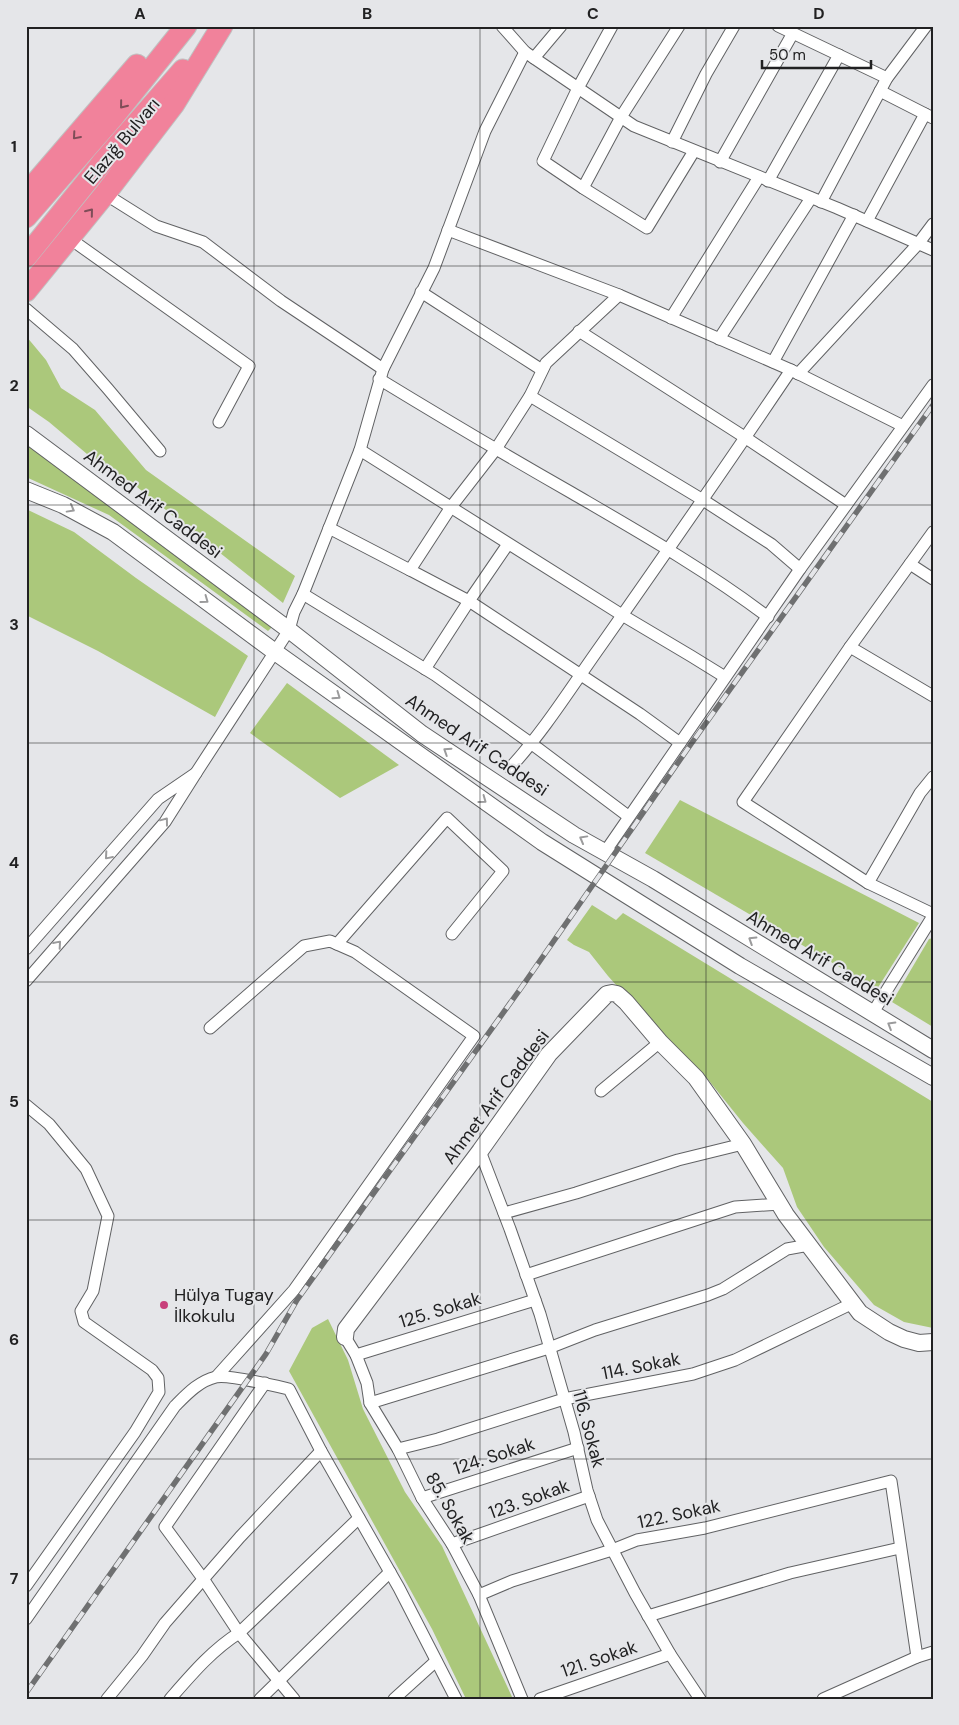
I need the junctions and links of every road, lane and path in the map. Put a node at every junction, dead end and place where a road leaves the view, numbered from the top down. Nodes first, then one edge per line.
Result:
1 (184, 26) edge
2 (221, 26) edge
3 (502, 26) edge
4 (560, 26) edge
5 (612, 26) edge
6 (679, 26) edge
7 (734, 26) edge
8 (778, 26) edge
9 (926, 26) edge
10 (793, 33) junction
11 (530, 55) junction
12 (839, 55) junction
13 (887, 78) junction
14 (578, 88) junction
15 (880, 91) junction
16 (929, 116) edge
17 (621, 118) junction
18 (672, 142) junction
19 (694, 151) junction
20 (720, 162) junction
21 (764, 179) junction
22 (583, 188) junction
23 (26, 194) edge
24 (105, 194) junction
25 (816, 200) junction
26 (854, 216) junction
27 (26, 217) edge
28 (867, 221) junction
29 (933, 224) edge
30 (448, 230) junction
31 (69, 238) junction
32 (918, 244) junction
33 (933, 250) edge
34 (26, 257) edge
35 (26, 291) edge
36 (421, 292) junction
37 (619, 295) junction
38 (26, 309) edge
39 (671, 318) junction
40 (579, 331) junction
41 (719, 339) junction
42 (773, 362) junction
43 (542, 370) junction
44 (795, 372) junction
45 (381, 374) junction
46 (933, 385) edge
47 (530, 396) junction
48 (218, 422) dead end
49 (903, 426) junction
50 (26, 434) edge
51 (746, 438) junction
52 (360, 450) junction
53 (496, 450) junction
54 (160, 451) dead end
55 (26, 490) edge
56 (703, 500) junction
57 (846, 505) junction
58 (451, 507) junction
59 (329, 528) junction
60 (933, 532) edge
61 (508, 544) junction
62 (669, 550) junction
63 (910, 564) junction
64 (800, 569) junction
65 (410, 570) junction
66 (933, 579) edge
67 (303, 594) junction
68 (469, 601) junction
69 (622, 616) junction
70 (768, 617) junction
71 (289, 630) junction
72 (850, 647) junction
73 (275, 652) junction
74 (425, 670) junction
75 (579, 675) junction
76 (725, 677) junction
77 (933, 696) edge
78 (680, 743) junction
79 (532, 744) junction
80 (510, 768) dead end
81 (196, 773) junction
82 (933, 777) edge
83 (628, 816) junction
84 (605, 852) junction
85 (868, 883) junction
86 (933, 915) edge
87 (452, 934) dead end
88 (337, 944) junction
89 (26, 949) edge
90 (26, 980) edge
91 (872, 1014) junction
92 (210, 1028) dead end
93 (660, 1042) junction
94 (933, 1050) edge
95 (933, 1077) edge
96 (601, 1091) dead end
97 (26, 1106) edge
98 (743, 1144) junction
99 (480, 1151) junction
100 (780, 1204) junction
101 (504, 1213) junction
102 (809, 1245) junction
103 (526, 1274) junction
104 (535, 1300) junction
105 (853, 1303) junction
106 (345, 1337) joint
107 (933, 1342) edge
108 (549, 1348) junction
109 (356, 1355) junction
110 (217, 1376) junction
111 (265, 1383) junction
112 (564, 1399) junction
113 (370, 1403) junction
114 (578, 1448) junction
115 (398, 1449) junction
116 (321, 1452) junction
117 (589, 1496) junction
118 (422, 1498) junction
119 (359, 1518) junction
120 (452, 1544) junction
121 (900, 1548) junction
122 (612, 1550) junction
123 (390, 1572) junction
124 (204, 1580) junction
125 (26, 1586) edge
126 (479, 1595) junction
127 (648, 1616) junction
128 (26, 1619) edge
129 (239, 1633) junction
130 (933, 1652) edge
131 (670, 1654) junction
132 (916, 1657) junction
133 (436, 1661) junction
134 (279, 1682) junction
135 (107, 1699) edge
136 (170, 1699) edge
137 (260, 1699) edge
138 (294, 1699) edge
139 (394, 1699) edge
140 (456, 1699) edge
141 (522, 1699) edge
142 (540, 1699) edge
143 (700, 1699) edge
144 (823, 1699) edge

1 -> 23 highway
1 -> 27 highway, Elazığ Bulvarı
2 - 24 highway
2 - 34 highway, Elazığ Bulvarı
3 - 11 street
4 - 11 street
5 - 14 street
6 - 17 street
7 - 18 street
8 - 10 street
9 - 13 street
10 - 12 street
10 - 20 street
11 - 14 street
11 - 30 street
12 - 13 street
12 - 21 street
13 - 15 street
14 - 17 street
14 - 22 street
15 - 16 street
15 - 25 street
16 - 28 street
17 - 18 street
17 - 22 street
18 - 19 street
19 - 20 street
19 - 22 street
20 - 21 street
21 - 25 street
21 - 39 street
31 -> 24 highway
24 - 45 street
25 - 26 street
25 - 41 street
26 - 28 street
26 - 42 street
28 - 32 street
29 - 32 street
30 - 36 street
30 - 37 street
31 - 35 highway
31 - 48 street
32 - 33 street
32 - 44 street
36 - 43 street
36 - 45 street
37 - 39 street
37 - 40 street
38 - 54 street
39 - 41 street
40 - 43 street
40 - 51 street
41 - 42 street
42 - 44 street
43 - 47 street
44 - 49 street
44 - 51 street
45 - 52 street
45 - 53 street
46 - 49 street
47 - 53 street
47 - 56 street
49 - 57 street
50 - 71 street, Ahmed Arif Caddesi
51 - 56 street
51 - 57 street
52 - 58 street
52 - 59 street
53 - 58 street
53 - 62 street
55 -> 73 street
56 - 62 street
56 - 64 street
57 - 64 street
58 - 61 street
58 - 65 street
59 - 65 street
59 - 67 street
60 - 63 street
61 - 68 street
61 - 69 street
62 - 69 street
62 - 70 street
63 - 66 street
63 - 72 street
64 - 70 street
65 - 68 street
67 - 71 street
67 - 74 street
68 - 74 street
68 - 75 street
69 - 75 street
69 - 76 street
70 - 76 street
71 - 73 street
84 -> 71 street, Ahmed Arif Caddesi
72 - 77 street
72 - 85 street
73 - 81 street
73 -> 95 street
74 - 79 street
75 - 78 street
75 - 79 street
76 - 78 street
78 - 83 street
79 - 80 street
79 - 83 street
81 -> 89 street
90 -> 81 street
82 - 85 street
83 - 84 street
91 -> 84 street, Ahmed Arif Caddesi
85 - 86 street
86 - 91 street
87 - 88 street
88 - 92 street
88 - 110 street
94 -> 91 street, Ahmed Arif Caddesi
93 - 96 street
93 - 98 street, Ahmet Arif Caddesi
93 - 99 street, Ahmet Arif Caddesi
97 - 125 street
98 - 100 street, Ahmet Arif Caddesi
98 - 101 street
99 - 101 street, 116. Sokak
99 - 106 street, Ahmet Arif Caddesi
100 - 102 street, Ahmet Arif Caddesi
100 - 103 street
101 - 103 street, 116. Sokak
102 - 105 street, Ahmet Arif Caddesi
102 - 108 street
103 - 104 street, 116. Sokak
104 - 108 street, 116. Sokak
104 - 109 street, 125. Sokak
105 - 107 street, Ahmet Arif Caddesi
105 - 112 street, 114. Sokak
106 - 109 street, 85. Sokak
108 - 112 street, 116. Sokak
108 - 113 street
109 - 113 street, 85. Sokak
110 - 111 street
110 - 128 street
111 - 116 street
111 - 124 street
112 - 114 street, 116. Sokak
112 - 115 street, 114. Sokak
113 - 115 street, 85. Sokak
114 - 117 street, 116. Sokak
114 - 118 street, 124. Sokak
115 - 118 street, 85. Sokak
116 - 119 street
116 - 124 street
117 - 120 street, 123. Sokak
117 - 122 street, 116. Sokak
118 - 120 street, 85. Sokak
119 - 123 street
119 - 129 street
120 - 126 street, 85. Sokak
121 - 122 street, 122. Sokak
121 - 127 street
121 - 132 street
122 - 126 street, 122. Sokak
122 - 127 street, 116. Sokak
123 - 133 street
123 - 134 street
124 - 129 street
124 - 135 street
126 - 141 street, 85. Sokak
127 - 131 street, 116. Sokak
129 - 134 street
129 - 136 street
130 - 132 street
131 - 142 street, 121. Sokak
131 - 143 street, 116. Sokak
132 - 144 street
133 - 139 street
133 - 140 street
134 - 137 street
134 - 138 street

